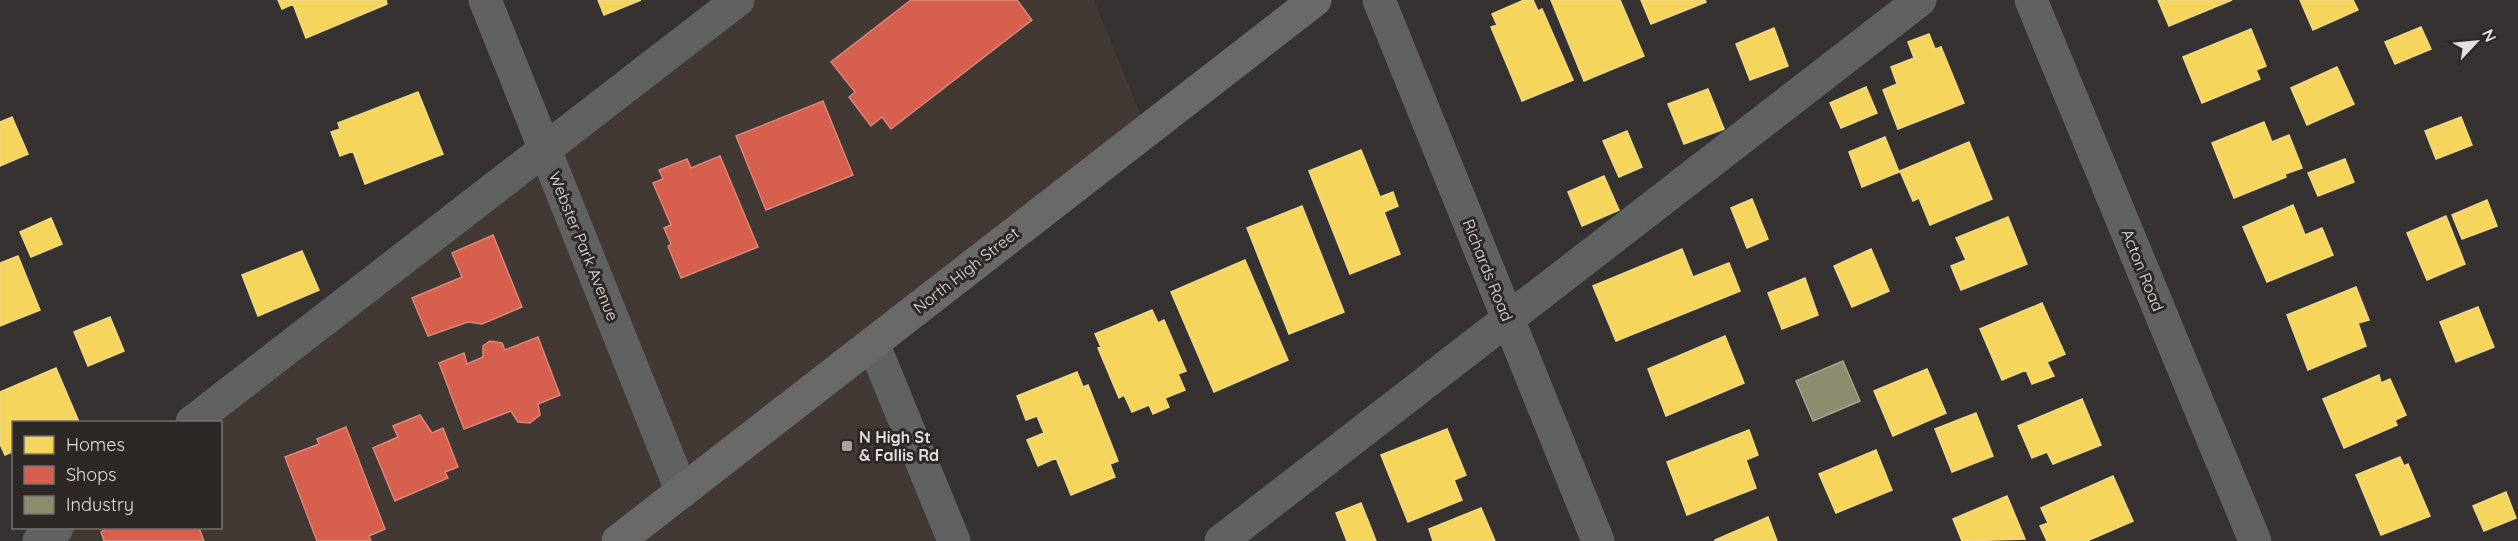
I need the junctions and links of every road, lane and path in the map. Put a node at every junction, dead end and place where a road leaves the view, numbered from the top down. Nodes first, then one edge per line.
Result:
1 (485, 0) edge
2 (738, 0) edge
3 (1379, 0) edge
4 (1920, 0) edge
5 (2031, 0) edge
6 (1301, 4) edge
7 (545, 149) junction
8 (1508, 319) junction
9 (873, 343) junction
10 (195, 421) edge
11 (682, 492) junction
12 (56, 529) edge
13 (39, 541) edge
14 (618, 541) edge
15 (954, 541) edge
16 (1221, 541) edge
17 (1598, 541) edge
18 (2255, 541) edge

1 - 7 street, Webster Park Avenue
2 - 7 street
3 - 8 street, Richards Road
4 - 8 street
5 - 18 street, Acton Road
6 - 9 main road, North High Street
7 - 10 street
7 - 11 street, Webster Park Avenue
8 - 16 street
8 - 17 street, Richards Road
9 - 11 main road, North High Street
9 - 15 street
11 - 14 main road, North High Street
12 - 13 street

